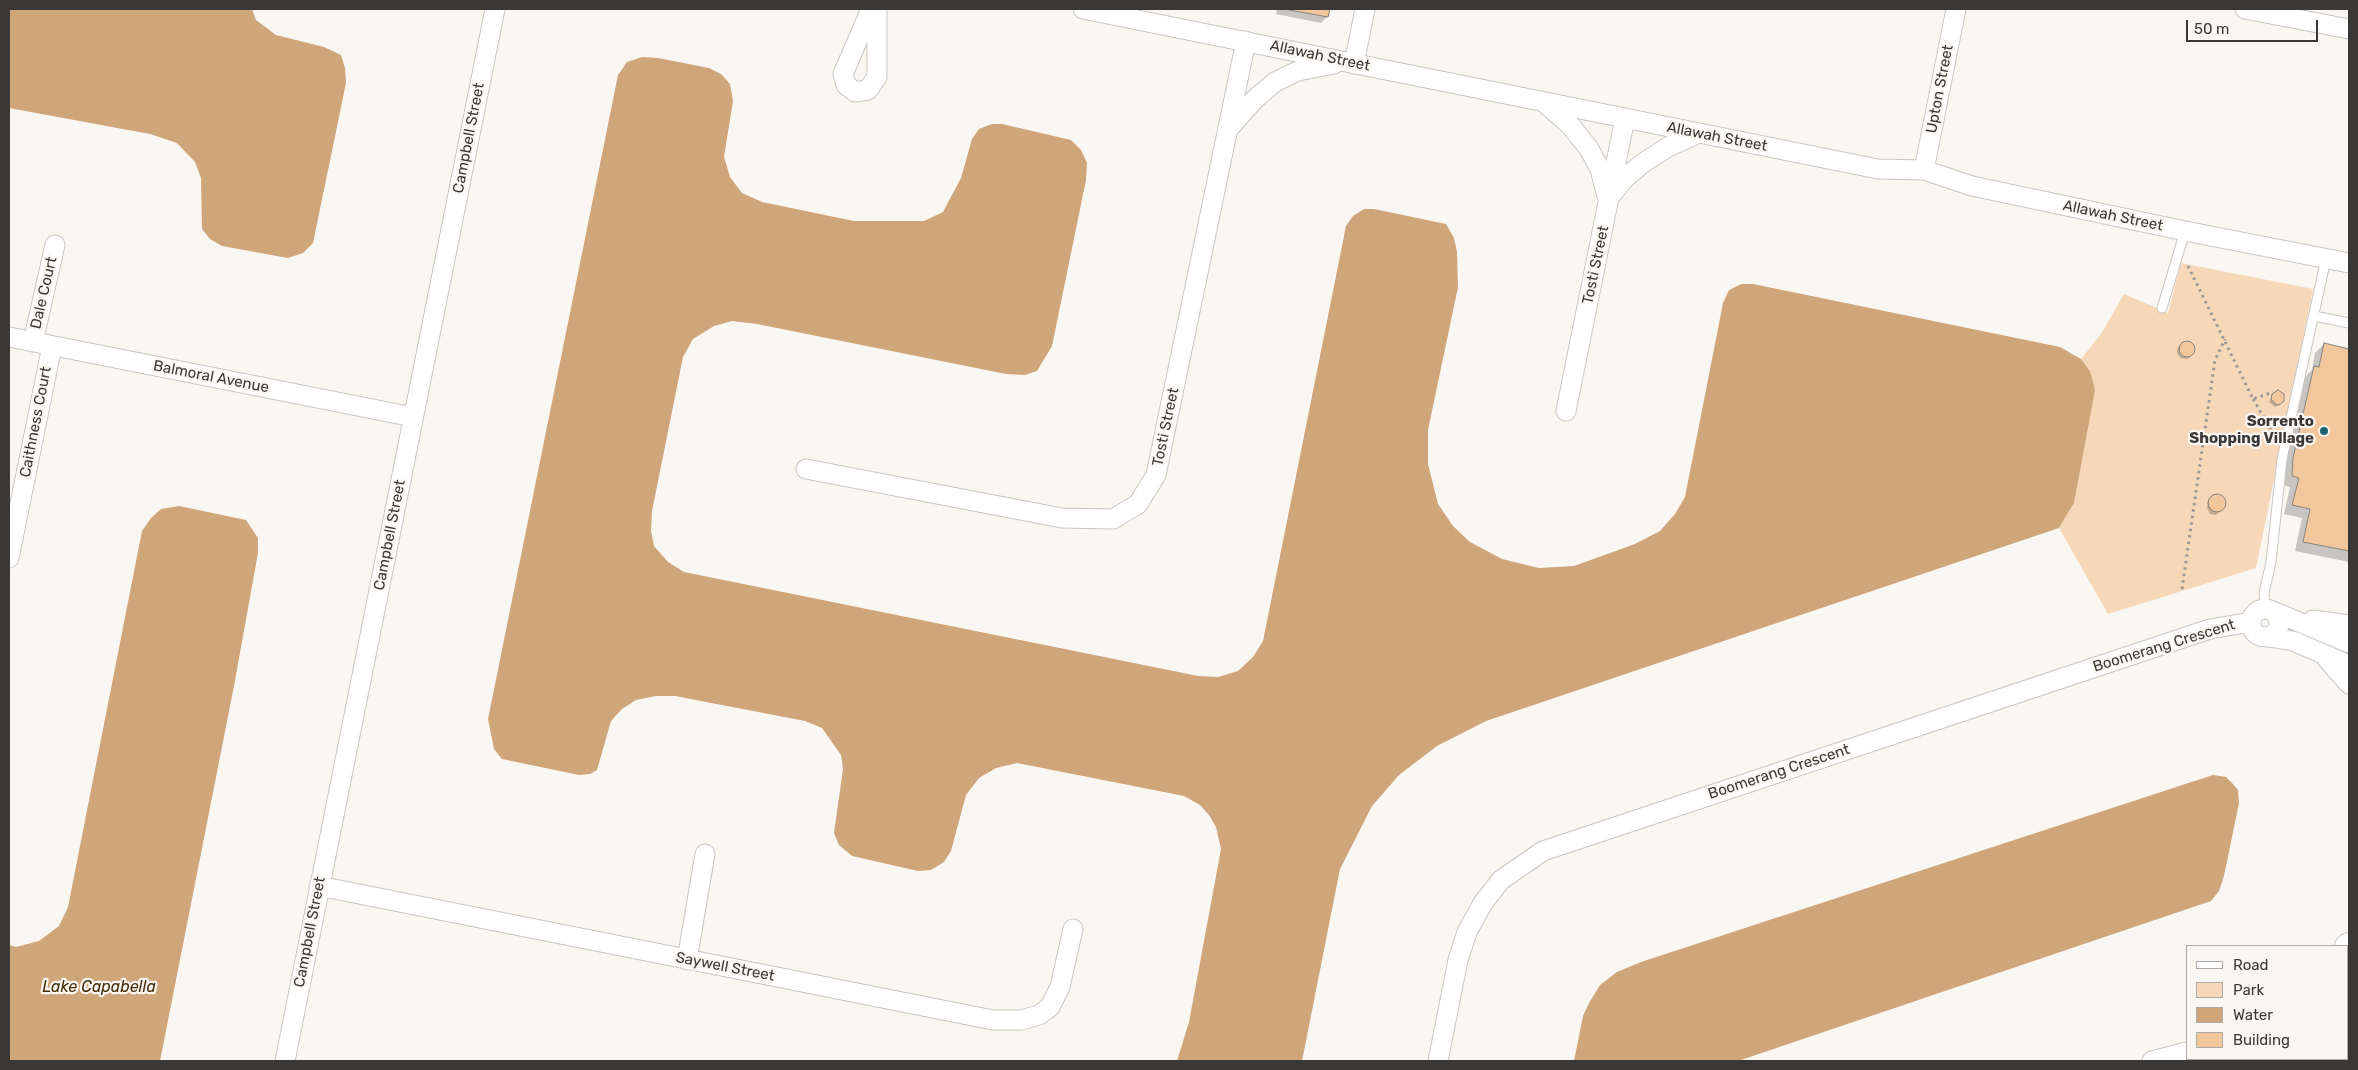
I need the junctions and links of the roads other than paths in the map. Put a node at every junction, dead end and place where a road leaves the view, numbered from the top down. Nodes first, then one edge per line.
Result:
1 (495, 9) edge
2 (871, 9) edge
3 (877, 9) edge
4 (1083, 9) edge
5 (1365, 9) edge
6 (1956, 9) edge
7 (2245, 9) edge
8 (1122, 12) edge
9 (2349, 29) edge
10 (1246, 41) junction
11 (1350, 63) junction
12 (1543, 102) junction
13 (1625, 118) junction
14 (1228, 130) junction
15 (1699, 133) junction
16 (1924, 170) junction
17 (1608, 205) junction
18 (2185, 231) junction
19 (55, 245) dead end
20 (2326, 259) junction
21 (2349, 263) edge
22 (2162, 308) dead end
23 (2314, 316) junction
24 (2349, 323) edge
25 (9, 337) edge
26 (33, 342) junction
27 (52, 346) junction
28 (1566, 411) dead end
29 (413, 417) junction
30 (806, 469) dead end
31 (9, 558) edge
32 (2276, 612) junction
33 (2251, 622) junction
34 (2349, 625) edge
35 (2269, 637) junction
36 (2349, 642) edge
37 (2319, 652) junction
38 (2349, 665) edge
39 (2349, 684) edge
40 (705, 854) dead end
41 (319, 886) junction
42 (1073, 929) dead end
43 (687, 960) junction
44 (2186, 1052) edge
45 (284, 1061) edge
46 (1438, 1061) edge
47 (2152, 1061) edge

1 - 29 street, Campbell Street
2 - 3 street
4 - 8 street, Allawah Street
5 - 11 street
6 - 16 street, Upton Street
7 - 9 street
8 - 10 street, Allawah Street
10 - 11 street, Allawah Street
10 - 14 street, Tosti Street
11 - 12 street, Allawah Street
11 - 14 street
12 - 13 street, Allawah Street
12 - 17 street
13 - 15 street, Allawah Street
13 - 17 street, Tosti Street
14 - 30 street, Tosti Street
15 - 16 street, Allawah Street
15 - 17 street
16 - 18 street, Allawah Street
17 - 28 street, Tosti Street
18 - 20 street, Allawah Street
18 - 22 lane
19 - 26 street, Dale Court
20 - 21 street, Allawah Street
20 - 23 lane
23 - 24 lane
23 - 32 lane
25 - 26 street, Balmoral Avenue
26 - 27 street, Balmoral Avenue
27 - 29 street, Balmoral Avenue
27 - 31 street, Caithness Court
29 - 41 street, Campbell Street
32 - 33 street
32 - 34 street
32 - 35 street
32 - 36 street
33 - 35 street
33 - 46 street, Boomerang Crescent
35 - 37 street
37 - 38 street
37 - 39 street
40 - 43 street
41 - 43 street, Saywell Street
41 - 45 street, Campbell Street
42 - 43 street, Saywell Street
44 - 47 street

